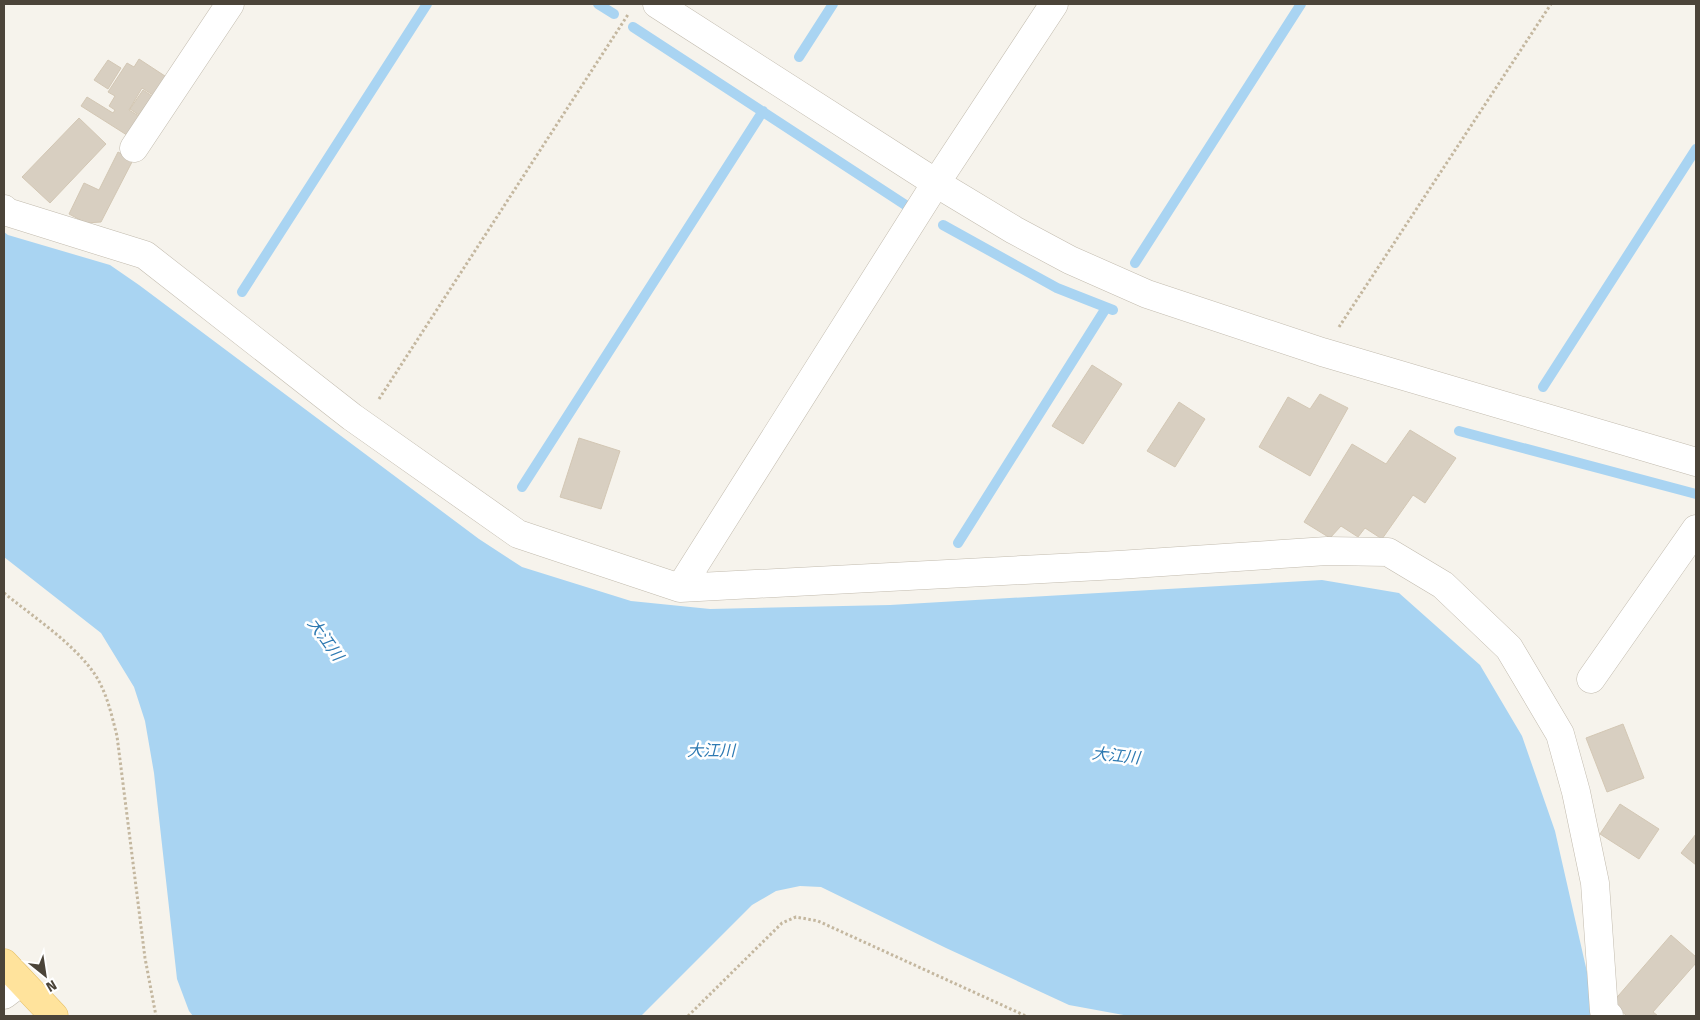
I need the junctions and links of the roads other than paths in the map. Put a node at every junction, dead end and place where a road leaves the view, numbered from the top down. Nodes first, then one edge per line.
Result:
1 (230, 4) edge
2 (657, 4) edge
3 (1054, 4) edge
4 (134, 148) dead end
5 (936, 183) junction
6 (4, 209) edge
7 (1696, 462) edge
8 (1696, 528) edge
9 (680, 588) junction
10 (1591, 679) dead end
11 (10, 980) edge
12 (54, 1016) edge
13 (1609, 1016) edge

1 - 4 street
2 - 5 street
3 - 5 street
5 - 7 street
5 - 9 street
6 - 9 street
8 - 10 street
9 - 13 street
11 - 12 main road

